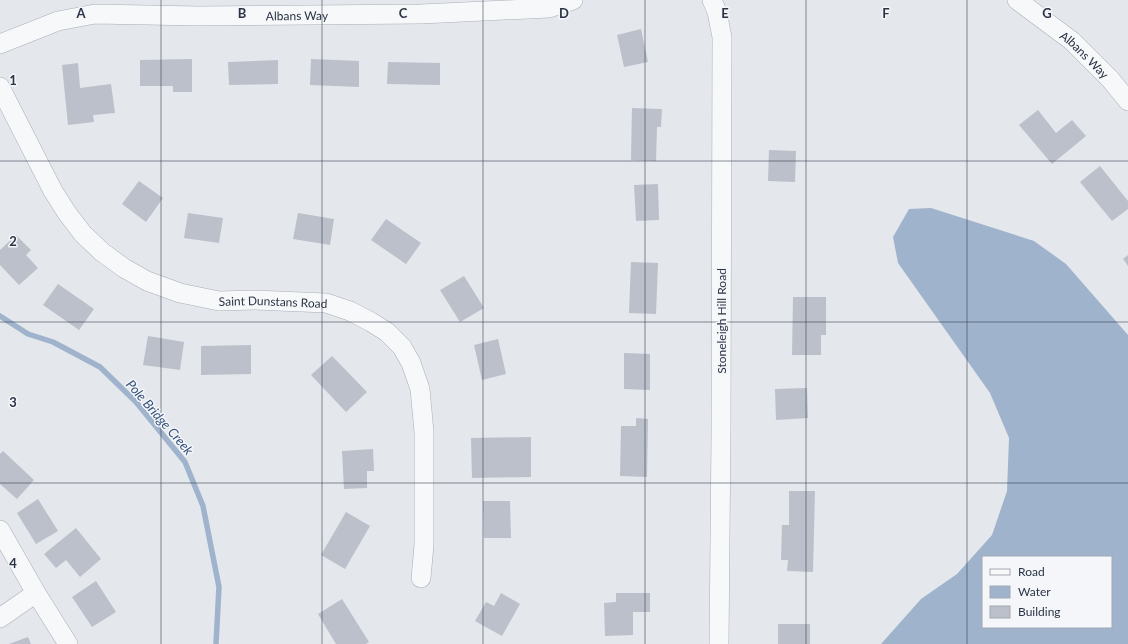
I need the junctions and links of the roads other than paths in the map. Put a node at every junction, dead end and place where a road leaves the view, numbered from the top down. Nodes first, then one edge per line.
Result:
1 (573, 0) edge
2 (712, 0) edge
3 (1017, 0) edge
4 (198, 8) edge
5 (0, 44) edge
6 (0, 87) edge
7 (1128, 101) edge
8 (0, 530) edge
9 (421, 578) dead end
10 (36, 593) junction
11 (0, 618) edge
12 (68, 644) edge
13 (719, 644) edge

1 - 4 street, Albans Way
2 - 13 street, Stoneleigh Hill Road
3 - 7 street, Albans Way
4 - 5 street, Albans Way
6 - 9 street, Saint Dunstans Road
8 - 10 street
10 - 11 street
10 - 12 street

